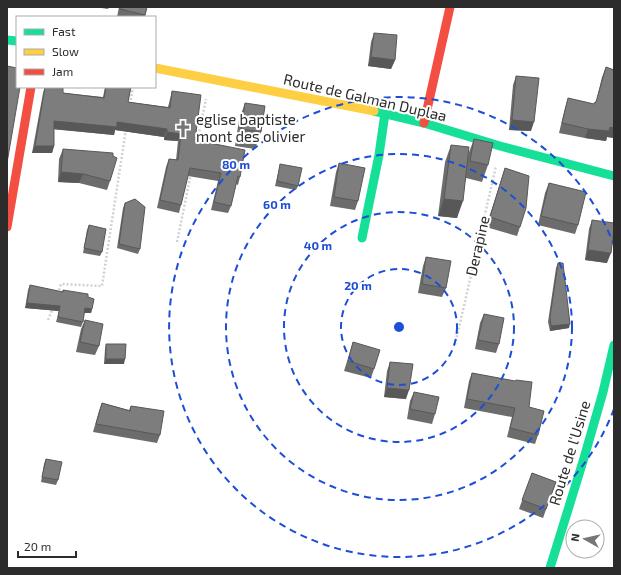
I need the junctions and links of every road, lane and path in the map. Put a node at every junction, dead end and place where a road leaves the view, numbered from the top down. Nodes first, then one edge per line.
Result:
1 (450, 7) edge
2 (156, 68) edge
3 (210, 79) junction
4 (31, 88) edge
5 (133, 88) edge
6 (129, 110) edge
7 (385, 113) junction
8 (424, 123) junction
9 (127, 125) edge
10 (500, 146) junction
11 (196, 149) edge
12 (191, 172) edge
13 (614, 176) edge
14 (7, 227) edge
15 (362, 238) dead end
16 (176, 242) dead end
17 (56, 298) edge
18 (54, 306) edge
19 (48, 320) dead end
20 (455, 345) dead end
21 (614, 345) edge
22 (550, 568) edge

1 - 8 street
2 - 3 street, Route de Galman Duplaa
3 - 7 street, Route de Galman Duplaa
3 - 11 path
4 - 14 street
5 - 6 path
7 - 8 street, Route de Galman Duplaa
7 - 15 street
8 - 10 street, Route de Galman Duplaa
9 - 17 path
10 - 13 street, Route de Galman Duplaa
10 - 20 path, Derapine
12 - 16 path
18 - 19 path
21 - 22 street, Route de l'Usine

